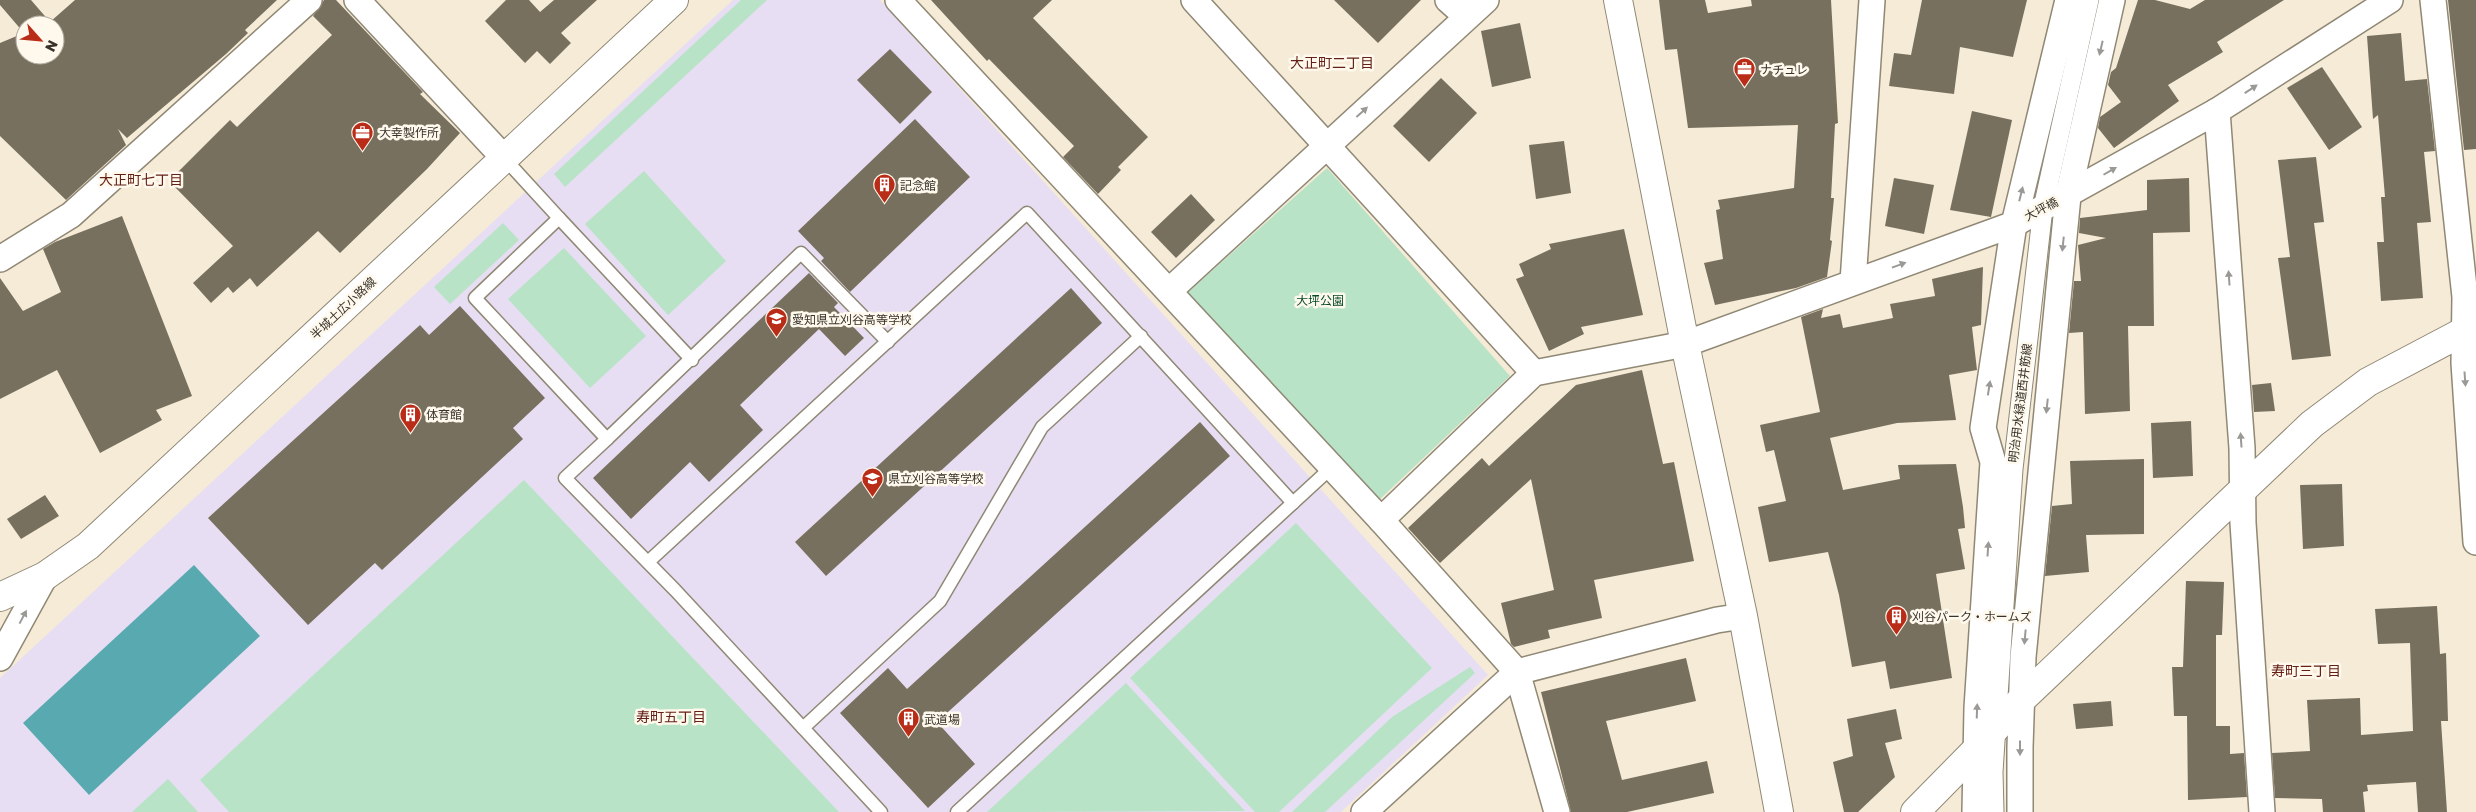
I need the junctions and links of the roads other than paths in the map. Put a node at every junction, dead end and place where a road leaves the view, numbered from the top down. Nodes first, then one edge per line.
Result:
1 (309, 0) edge
2 (357, 0) edge
3 (674, 0) edge
4 (898, 0) edge
5 (1194, 0) edge
6 (1486, 0) edge
7 (1618, 0) edge
8 (1872, 0) edge
9 (2068, 0) edge
10 (2089, 0) edge
11 (2112, 0) edge
12 (2390, 0) edge
13 (2433, 0) edge
14 (1457, 8) edge
15 (2217, 111) junction
16 (1326, 145) junction
17 (505, 159) junction
18 (2068, 196) junction
19 (2043, 208) junction
20 (559, 218) junction
21 (2014, 224) junction
22 (0, 260) edge
23 (1853, 282) junction
24 (1169, 291) junction
25 (2471, 328) edge
26 (1141, 336) junction
27 (888, 342) junction
28 (1686, 344) junction
29 (692, 360) junction
30 (1534, 373) junction
31 (607, 439) junction
32 (1332, 467) junction
33 (2244, 489) junction
34 (1293, 503) junction
35 (1381, 520) junction
36 (2476, 542) edge
37 (648, 562) junction
38 (46, 576) junction
39 (0, 597) edge
40 (1743, 616) junction
41 (0, 658) edge
42 (1518, 672) junction
43 (2021, 700) junction
44 (803, 728) junction
45 (1997, 728) junction
46 (1977, 749) junction
47 (881, 812) edge
48 (957, 812) edge
49 (1364, 812) edge
50 (1557, 812) edge
51 (1779, 812) edge
52 (1915, 812) edge
53 (1975, 812) edge
54 (1994, 812) edge
55 (2020, 812) edge
56 (2262, 812) edge

1 - 22 street
2 - 17 street
3 - 17 street, 半城土広小路線
4 - 24 street
5 - 16 street
6 - 14 street
7 - 28 street
8 - 23 street
21 -> 9 street
10 - 19 street, 明治用水緑道西井筋線
11 -> 18 street
15 -> 12 street, 大坪橋
13 - 25 street
16 -> 14 street
18 -> 15 street, 大坪橋
33 -> 15 street
16 - 24 street
16 - 30 street
17 - 20 lane
17 - 38 street, 半城土広小路線
18 - 19 street, 大坪橋
18 -> 43 street
19 - 21 street, 大坪橋
19 - 45 street, 明治用水緑道西井筋線
20 - 29 lane
20 - 31 lane
23 -> 21 street, 大坪橋
46 -> 21 street
23 - 28 street, 大坪橋
24 - 32 street
25 - 33 street
25 -> 36 street
26 - 27 lane
26 - 34 lane
26 - 44 lane
27 - 29 lane
27 - 37 lane
28 - 30 street, 大坪橋
28 - 40 street
29 - 31 lane
30 - 35 street
31 - 37 lane
32 - 34 lane
32 - 35 street
33 - 43 street
33 - 56 street
34 - 48 lane
35 - 42 street
37 - 44 lane
38 - 39 street, 半城土広小路線
41 -> 38 street
40 - 42 street
40 - 51 street
42 - 49 street
42 - 50 street
43 - 45 street
43 -> 55 street
44 - 47 lane
45 - 46 street
45 - 54 street, 明治用水緑道西井筋線
46 - 52 street
46 - 53 street

